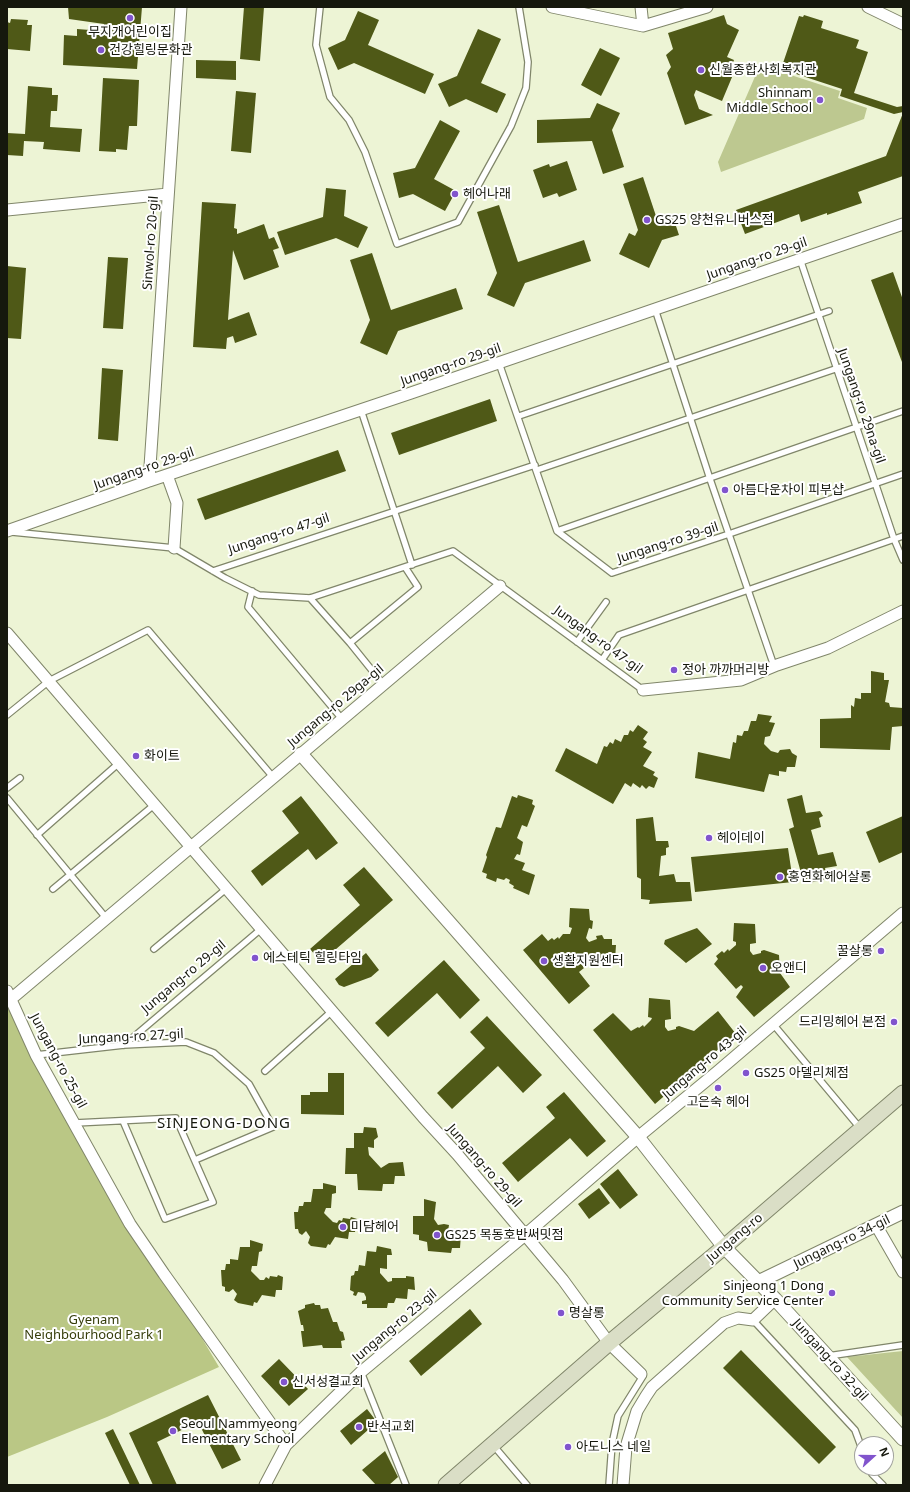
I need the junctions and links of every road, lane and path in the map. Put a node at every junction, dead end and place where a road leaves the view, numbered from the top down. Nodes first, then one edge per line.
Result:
1 (180, 7) edge
2 (320, 7) edge
3 (519, 7) edge
4 (552, 7) edge
5 (641, 7) edge
6 (707, 7) edge
7 (868, 7) edge
8 (903, 24) edge
9 (643, 26) junction
10 (168, 194) junction
11 (7, 210) edge
12 (903, 224) edge
13 (800, 259) junction
14 (656, 309) junction
15 (829, 311) dead end
16 (818, 315) junction
17 (499, 363) junction
18 (674, 364) junction
19 (847, 365) dead end
20 (837, 369) junction
21 (361, 410) junction
22 (903, 411) edge
23 (518, 416) junction
24 (691, 418) junction
25 (857, 427) junction
26 (536, 468) junction
27 (903, 474) edge
28 (167, 475) junction
29 (710, 479) junction
30 (149, 481) junction
31 (876, 483) junction
32 (394, 511) junction
33 (7, 531) edge
34 (557, 531) junction
35 (729, 534) junction
36 (903, 536) edge
37 (894, 539) junction
38 (174, 548) junction
39 (903, 560) edge
40 (412, 565) junction
41 (405, 567) junction
42 (214, 570) junction
43 (500, 586) junction
44 (748, 590) junction
45 (252, 591) junction
46 (310, 598) junction
47 (606, 602) dead end
48 (903, 611) edge
49 (7, 632) edge
50 (578, 642) junction
51 (350, 643) junction
52 (602, 660) junction
53 (774, 666) junction
54 (49, 680) junction
55 (384, 684) junction
56 (643, 690) joint
57 (7, 715) edge
58 (342, 719) junction
59 (301, 754) junction
60 (119, 763) junction
61 (20, 778) dead end
62 (273, 778) junction
63 (7, 788) edge
64 (7, 798) edge
65 (154, 805) junction
66 (37, 835) junction
67 (191, 848) junction
68 (70, 875) junction
69 (53, 889) dead end
70 (226, 889) junction
71 (903, 913) edge
72 (107, 919) junction
73 (261, 929) junction
74 (154, 950) dead end
75 (9, 995) edge
76 (332, 1011) junction
77 (773, 1024) junction
78 (124, 1045) junction
79 (36, 1055) junction
80 (265, 1071) dead end
81 (903, 1094) edge
82 (123, 1121) junction
83 (75, 1122) junction
84 (861, 1129) junction
85 (638, 1137) junction
86 (195, 1160) junction
87 (903, 1212) edge
88 (876, 1225) junction
89 (525, 1235) junction
90 (724, 1247) junction
91 (903, 1272) edge
92 (758, 1282) junction
93 (775, 1299) junction
94 (753, 1320) junction
95 (609, 1343) junction
96 (903, 1345) edge
97 (827, 1357) junction
98 (361, 1372) junction
99 (642, 1375) joint
100 (857, 1436) edge
101 (903, 1439) edge
102 (286, 1444) junction
103 (493, 1444) junction
104 (874, 1476) edge
105 (265, 1485) edge
106 (406, 1485) edge
107 (446, 1485) edge
108 (527, 1485) edge
109 (609, 1485) edge
110 (623, 1485) edge
111 (883, 1485) edge

1 - 10 street, Sinwol-ro 20-gil
2 - 3 lane
4 - 9 street
5 - 9 street
6 - 9 street
7 - 8 street
10 - 11 street
10 - 30 street, Sinwol-ro 20-gil
12 - 13 street, Jungang-ro 29-gil
13 - 14 street, Jungang-ro 29-gil
13 - 16 lane, Jungang-ro 29na-gil
14 - 17 street, Jungang-ro 29-gil
14 - 18 lane, Jungang-ro 39-gil
15 - 16 lane
16 - 18 lane
16 - 20 lane, Jungang-ro 29na-gil
17 - 21 street, Jungang-ro 29-gil
17 - 23 lane
18 - 23 lane
18 - 24 lane, Jungang-ro 39-gil
19 - 20 lane
20 - 24 lane
20 - 25 lane, Jungang-ro 29na-gil
21 - 28 street, Jungang-ro 29-gil
21 - 32 lane
22 - 25 lane
23 - 26 lane
24 - 26 lane
24 - 29 lane, Jungang-ro 39-gil
25 - 29 lane
25 - 31 lane, Jungang-ro 29na-gil
26 - 32 lane, Jungang-ro 47-gil
26 - 34 lane
27 - 31 lane, Jungang-ro 39-gil
28 - 30 street, Jungang-ro 29-gil
28 - 38 street
29 - 34 lane
29 - 35 lane, Jungang-ro 39-gil
30 - 33 street, Jungang-ro 29-gil
31 - 35 lane, Jungang-ro 39-gil
31 - 37 lane, Jungang-ro 29na-gil
32 - 40 lane
32 - 42 lane, Jungang-ro 47-gil
33 - 38 lane, Jungang-ro 47-gil
34 - 35 lane, Jungang-ro 39-gil
35 - 44 lane, Jungang-ro 39-gil
36 - 37 lane
37 - 39 lane, Jungang-ro 29na-gil
37 - 44 lane
38 - 42 lane, Jungang-ro 47-gil
40 - 41 lane, Jungang-ro 47-gil
40 - 43 lane, Jungang-ro 47-gil
41 - 46 lane, Jungang-ro 47-gil
41 - 51 lane
42 - 45 lane, Jungang-ro 47-gil
43 - 50 lane, Jungang-ro 47-gil
43 - 55 street, Jungang-ro 29ga-gil
44 - 52 lane
44 - 53 lane, Jungang-ro 39-gil
45 - 46 lane, Jungang-ro 47-gil
45 - 58 lane
46 - 51 lane
47 - 50 lane
48 - 53 street, Jungang-ro 47-gil
49 - 54 street, Jungang-ro 29-gil
50 - 52 lane, Jungang-ro 47-gil
51 - 55 lane
52 - 56 lane, Jungang-ro 47-gil
53 - 56 street, Jungang-ro 47-gil
54 - 57 lane
54 - 60 street, Jungang-ro 29-gil
54 - 62 lane
55 - 58 street, Jungang-ro 29ga-gil
58 - 59 street, Jungang-ro 29ga-gil
59 - 62 street, Jungang-ro 29ga-gil
59 - 85 street, Jungang-ro 32-gil
60 - 65 street, Jungang-ro 29-gil
60 - 66 lane
61 - 63 lane
62 - 67 street, Jungang-ro 29ga-gil
64 - 66 lane
65 - 67 street, Jungang-ro 29-gil
65 - 68 lane
66 - 68 lane
67 - 70 street, Jungang-ro 29-gil
67 - 72 street
68 - 69 lane
68 - 72 lane
70 - 73 street, Jungang-ro 29-gil
70 - 74 lane
71 - 77 street, Jungang-ro 43-gil
72 - 75 street
73 - 76 street, Jungang-ro 29-gil
73 - 78 lane, Jungang-ro 29-gil
75 - 79 street, Jungang-ro 25-gil
76 - 80 lane
76 - 89 street, Jungang-ro 29-gil
77 - 84 lane
77 - 85 street, Jungang-ro 43-gil
78 - 79 lane, Jungang-ro 27-gil
78 - 86 lane, Jungang-ro 27-gil
79 - 83 street, Jungang-ro 25-gil
81 - 84 main road, Jungang-ro
82 - 83 lane, Jungang-ro 25-gil
82 - 86 lane, Jungang-ro 25-gil
82 - 86 lane, Jungang-ro 25-gil
83 - 102 street
84 - 90 main road, Jungang-ro
85 - 89 street, Jungang-ro 43-gil
85 - 90 street, Jungang-ro 32-gil
87 - 88 street, Jungang-ro 34-gil
88 - 91 street
88 - 92 street, Jungang-ro 34-gil
89 - 95 street, Jungang-ro 29-gil
89 - 98 street, Jungang-ro 23-gil
90 - 92 street, Jungang-ro 32-gil
90 - 95 main road, Jungang-ro
92 - 93 street, Jungang-ro 32-gil
93 - 94 street
93 - 97 street, Jungang-ro 32-gil
94 - 100 lane
94 - 110 street
95 - 99 street, Jungang-ro 29-gil
95 - 103 main road, Jungang-ro
96 - 97 lane
97 - 101 street, Jungang-ro 32-gil
98 - 102 street, Jungang-ro 23-gil
98 - 106 lane
99 - 109 lane
102 - 105 street, Jungang-ro 23-gil
103 - 107 main road, Jungang-ro
103 - 108 lane
104 - 111 lane

